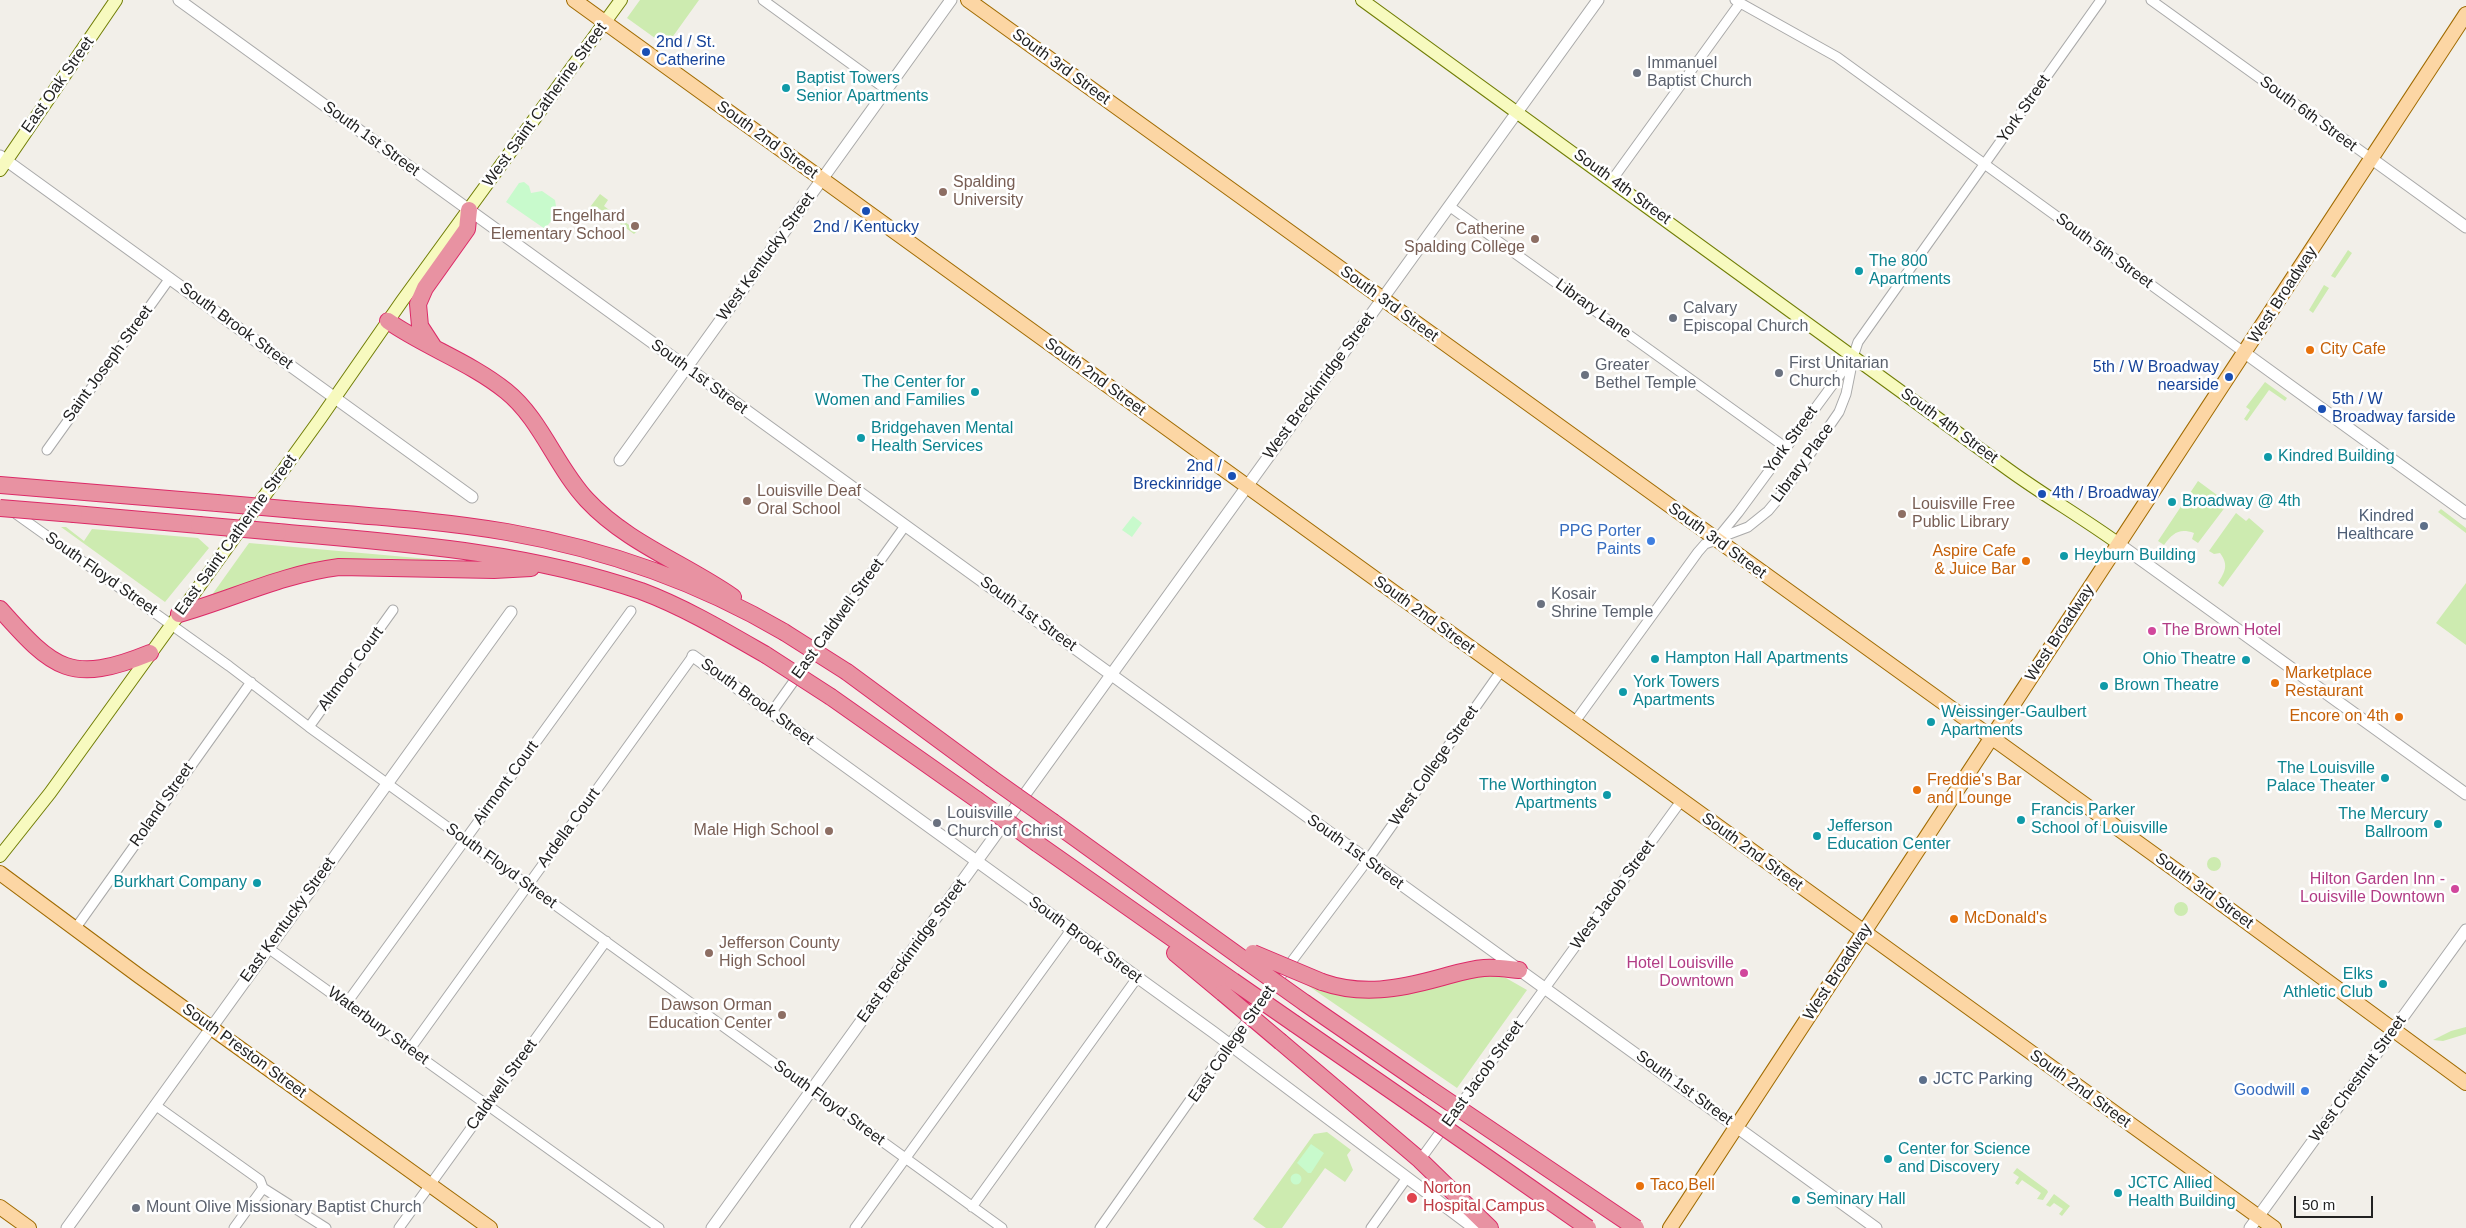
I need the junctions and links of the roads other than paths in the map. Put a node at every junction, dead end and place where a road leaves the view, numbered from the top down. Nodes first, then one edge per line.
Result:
1 (116, 0) edge
2 (179, 0) edge
3 (574, 0) edge
4 (621, 0) edge
5 (763, 0) edge
6 (952, 0) edge
7 (968, 0) edge
8 (1362, 0) edge
9 (1598, 0) edge
10 (2101, 0) edge
11 (2150, 0) edge
12 (1738, 1) edge
13 (2466, 14) edge
14 (605, 22) junction
15 (887, 90) junction
16 (1517, 112) junction
17 (2372, 159) junction
18 (2, 162) edge
19 (1985, 164) junction
20 (821, 179) junction
21 (1612, 180) junction
22 (1449, 206) junction
23 (469, 210) junction
24 (2466, 227) edge
25 (170, 278) junction
26 (1382, 299) junction
27 (388, 320) junction
28 (432, 346) junction
29 (2244, 353) junction
30 (1853, 357) junction
31 (686, 367) junction
32 (335, 397) junction
33 (1785, 448) junction
34 (47, 450) dead end
35 (620, 460) dead end
36 (0, 485) edge
37 (1247, 487) junction
38 (472, 497) dead end
39 (0, 502) edge
40 (0, 508) edge
41 (2466, 513) edge
42 (905, 526) junction
43 (1716, 540) junction
44 (2119, 544) junction
45 (517, 564) junction
46 (681, 573) junction
47 (0, 609) edge
48 (393, 610) dead end
49 (631, 611) dead end
50 (510, 612) dead end
51 (175, 619) junction
52 (150, 653) junction
53 (693, 656) joint
54 (1501, 671) junction
55 (1111, 675) junction
56 (250, 682) junction
57 (770, 713) junction
58 (1574, 723) junction
59 (309, 727) junction
60 (1991, 738) junction
61 (387, 783) junction
62 (2466, 794) edge
63 (1681, 801) junction
64 (465, 839) junction
65 (0, 856) edge
66 (976, 861) junction
67 (1367, 861) junction
68 (0, 873) edge
69 (528, 885) junction
70 (75, 929) junction
71 (1070, 930) junction
72 (2466, 930) edge
73 (1864, 933) junction
74 (606, 942) junction
75 (268, 948) junction
76 (1250, 957) junction
77 (1519, 970) junction
78 (1138, 978) junction
79 (1228, 987) junction
80 (1546, 988) junction
81 (346, 1004) junction
82 (211, 1027) junction
83 (2394, 1029) junction
84 (1229, 1045) junction
85 (410, 1049) junction
86 (2466, 1083) edge
87 (812, 1091) junction
88 (155, 1105) junction
89 (487, 1105) junction
90 (1736, 1126) junction
91 (905, 1158) junction
92 (1420, 1160) junction
93 (1406, 1179) junction
94 (430, 1185) junction
95 (263, 1188) junction
96 (0, 1207) edge
97 (972, 1207) junction
98 (2253, 1223) edge
99 (29, 1228) edge
100 (67, 1228) edge
101 (234, 1228) edge
102 (326, 1228) edge
103 (399, 1228) edge
104 (490, 1228) edge
105 (659, 1228) edge
106 (712, 1228) edge
107 (855, 1228) edge
108 (1002, 1228) edge
109 (1100, 1228) edge
110 (1371, 1228) edge
111 (1474, 1228) edge
112 (1490, 1228) edge
113 (1588, 1228) edge
114 (1636, 1228) edge
115 (1670, 1228) edge
116 (1876, 1228) edge
117 (2274, 1228) edge

1 - 18 main road, East Oak Street
2 - 23 street, South 1st Street
3 - 14 main road, South 2nd Street
4 - 14 main road, West Saint Catherine Street
5 - 15 street
6 - 15 street, West Kentucky Street
7 - 26 main road, South 3rd Street
8 - 16 main road, South 4th Street
9 - 16 street, West Breckinridge Street
10 - 19 street, York Street
11 - 17 street, South 6th Street
12 - 19 street, South 5th Street
12 - 21 street
13 - 17 main road, West Broadway
14 - 20 main road, South 2nd Street
14 - 23 main road, West Saint Catherine Street
15 - 20 street, West Kentucky Street
16 - 21 main road, South 4th Street
16 - 22 street, West Breckinridge Street
17 - 24 street, South 6th Street
17 - 29 main road, West Broadway
18 - 25 street, South Brook Street
19 - 29 street, South 5th Street
19 - 30 street, York Street
20 - 31 street, West Kentucky Street
20 - 37 main road, South 2nd Street
21 - 30 main road, South 4th Street
22 - 26 street, West Breckinridge Street
22 - 33 street, Library Lane
23 - 27 main road, East Saint Catherine Street
23 - 28 highway
23 - 31 street, South 1st Street
25 - 32 street, South Brook Street
25 - 34 street, Saint Joseph Street
26 - 37 street, West Breckinridge Street
26 - 43 main road, South 3rd Street
27 - 28 highway
27 - 32 main road, East Saint Catherine Street
28 - 46 highway
29 - 41 street, South 5th Street
29 - 44 main road, West Broadway
30 - 33 street, York Street
30 - 43 street, Library Place
30 - 44 main road, South 4th Street
31 - 35 street
31 - 42 street, South 1st Street
32 - 38 street, South Brook Street
32 - 51 main road, East Saint Catherine Street
33 - 43 street, York Street
36 - 46 highway, bridge
37 - 54 main road, South 2nd Street
37 - 55 street, West Breckinridge Street
39 - 51 street, South Floyd Street
40 - 45 highway, bridge
42 - 55 street, South 1st Street
42 - 57 street, East Caldwell Street
43 - 58 street, York Street
43 - 60 main road, South 3rd Street
44 - 60 main road, West Broadway
44 - 62 street, South 4th Street
45 - 51 highway
45 - 79 highway, bridge
46 - 76 highway, bridge
47 - 52 highway
48 - 59 street, Altmoor Court
49 - 64 street, Airmont Court
50 - 61 street, East Kentucky Street
51 - 52 main road, East Saint Catherine Street
51 - 56 street, South Floyd Street
52 - 65 main road, East Saint Catherine Street
53 - 57 street, South Brook Street
53 - 69 street, Ardella Court
54 - 58 main road, South 2nd Street
54 - 67 street, West College Street
55 - 66 street, East Breckinridge Street
55 - 67 street, South 1st Street
56 - 59 street, South Floyd Street
56 - 70 street, Roland Street
57 - 66 street, South Brook Street
58 - 63 main road, South 2nd Street
59 - 61 street, South Floyd Street
60 - 73 main road, West Broadway
60 - 83 main road, South 3rd Street
61 - 64 street, South Floyd Street
61 - 75 street, East Kentucky Street
63 - 73 main road, South 2nd Street
63 - 80 street, West Jacob Street
64 - 69 street, South Floyd Street
64 - 81 street, Airmont Court
66 - 71 street, South Brook Street
66 - 87 street, East Breckinridge Street
67 - 77 street, South 1st Street
67 - 84 street, East College Street
68 - 70 main road, South Preston Street
69 - 74 street, South Floyd Street
69 - 85 street, Ardella Court
70 - 82 main road, South Preston Street
71 - 78 street, South Brook Street
71 - 91 street
72 - 83 street, West Chestnut Street
73 - 90 main road, West Broadway
73 - 98 main road, South 2nd Street
74 - 87 street, South Floyd Street
74 - 89 street, Caldwell Street
75 - 81 street, Waterbury Street
75 - 82 street, East Kentucky Street
76 - 77 highway, bridge
76 - 114 highway, bridge
77 - 80 street, South 1st Street
78 - 84 street, South Brook Street
78 - 97 street
79 - 92 highway, bridge
79 - 113 highway, bridge
80 - 90 street, South 1st Street
80 - 92 street, East Jacob Street
81 - 85 street, Waterbury Street
82 - 88 street, East Kentucky Street
82 - 94 main road, South Preston Street
83 - 86 main road, South 3rd Street
83 - 98 street, West Chestnut Street
84 - 93 street, South Brook Street
84 - 109 street, East College Street
85 - 89 street, Waterbury Street
87 - 91 street, South Floyd Street
87 - 106 street, East Breckinridge Street
88 - 95 street
88 - 100 street, East Kentucky Street
89 - 94 street, Caldwell Street
89 - 105 street, Waterbury Street
90 - 115 main road, West Broadway
90 - 116 street, South 1st Street
91 - 97 street, South Floyd Street
91 - 107 street
92 - 112 highway
93 - 110 street
93 - 111 street, South Brook Street
94 - 103 street, Caldwell Street
94 - 104 main road, South Preston Street
95 - 101 street
95 - 102 street
96 - 99 main road
97 - 108 street, South Floyd Street
98 - 117 main road, South 2nd Street

